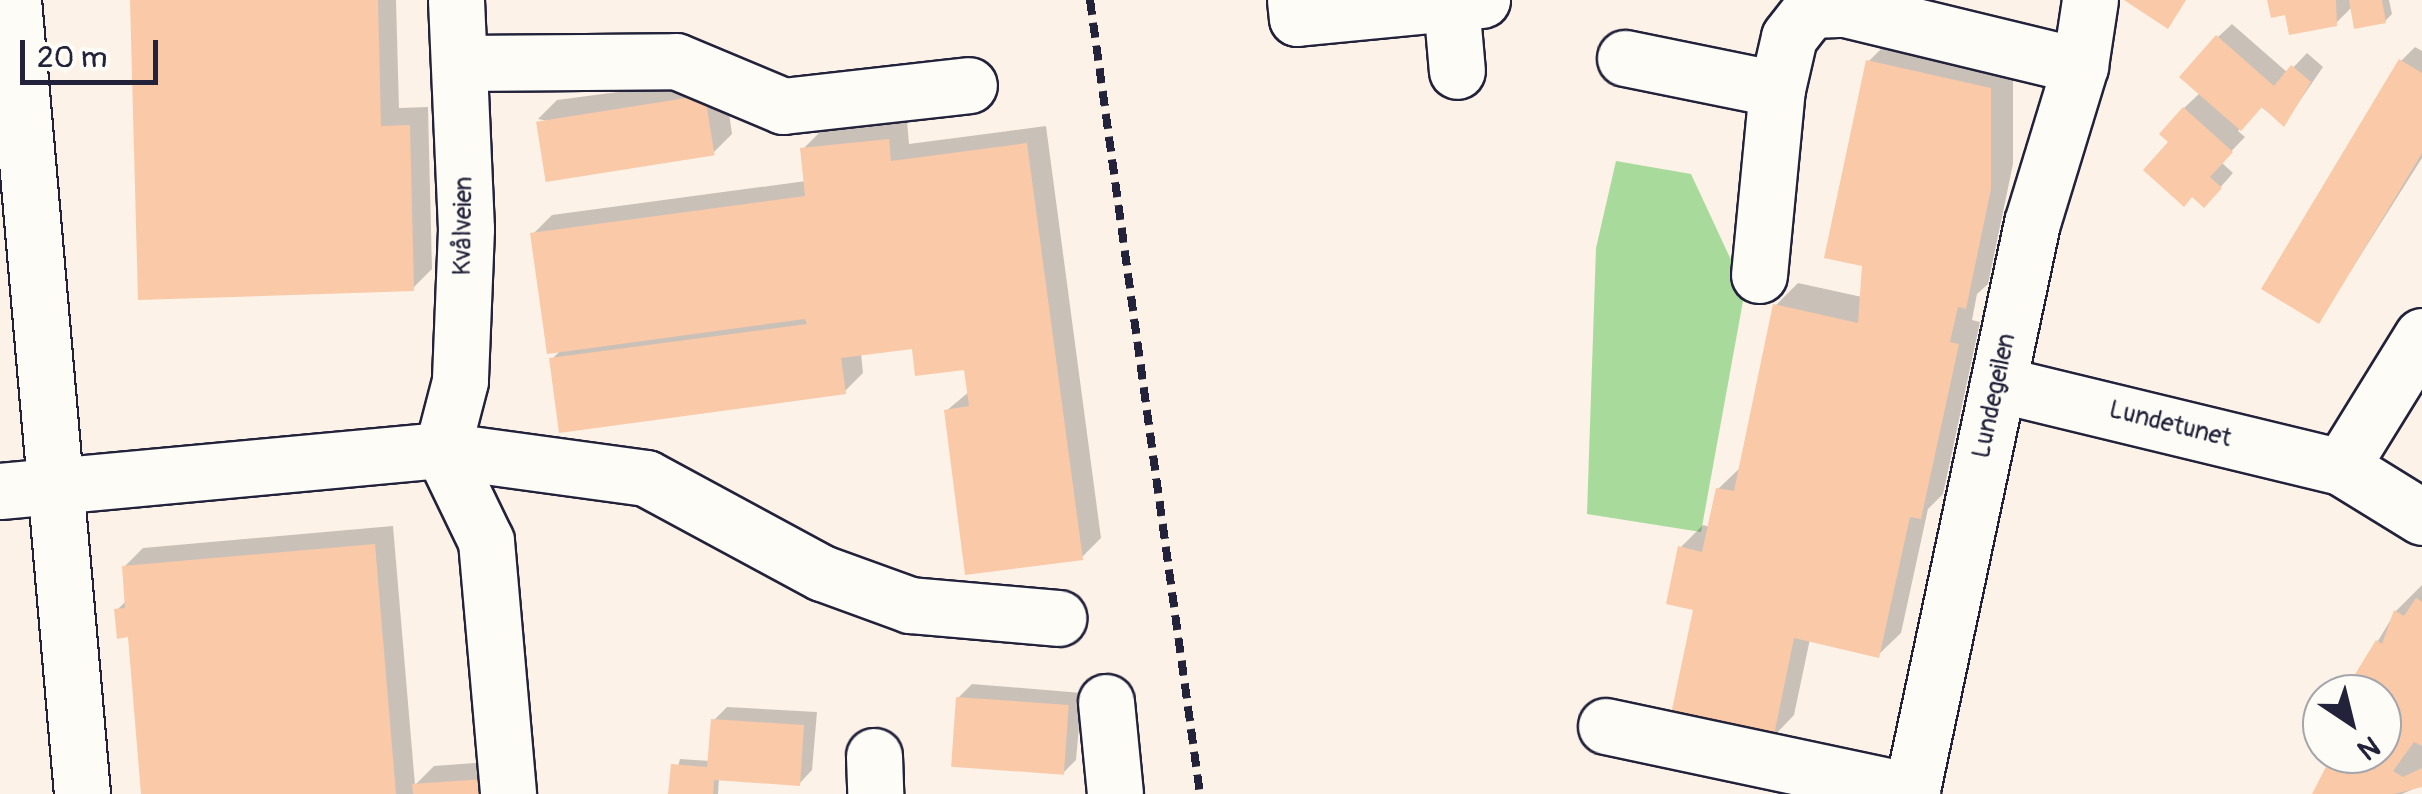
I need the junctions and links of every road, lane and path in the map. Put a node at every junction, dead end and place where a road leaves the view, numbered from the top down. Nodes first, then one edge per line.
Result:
1 (14, 0) edge
2 (456, 0) edge
3 (1295, 0) edge
4 (2090, 0) edge
5 (1466, 2) edge
6 (1625, 58) dead end
7 (462, 63) junction
8 (2080, 66) junction
9 (1456, 70) dead end
10 (969, 85) dead end
11 (1777, 89) junction
12 (1760, 276) dead end
13 (2422, 336) edge
14 (1998, 384) junction
15 (442, 450) junction
16 (2342, 467) junction
17 (26, 489) edge
18 (2422, 517) edge
19 (1058, 618) dead end
20 (1106, 702) dead end
21 (1606, 726) dead end
22 (1911, 792) edge
23 (82, 794) edge
24 (508, 794) edge
25 (1115, 794) edge

1 - 17 street
2 - 7 street, Kvålveien
3 - 5 street
4 - 8 street, Lundegeilen
5 - 9 street
6 - 11 street
7 - 10 street
7 - 15 street, Kvålveien
8 - 11 street
8 - 14 street, Lundegeilen
11 - 12 street
13 - 16 street
14 - 16 street, Lundetunet
14 - 22 street, Lundegeilen
15 - 17 street
15 - 19 street
15 - 24 street
16 - 18 street, Lundetunet
17 - 23 street
20 - 25 street
21 - 22 street

